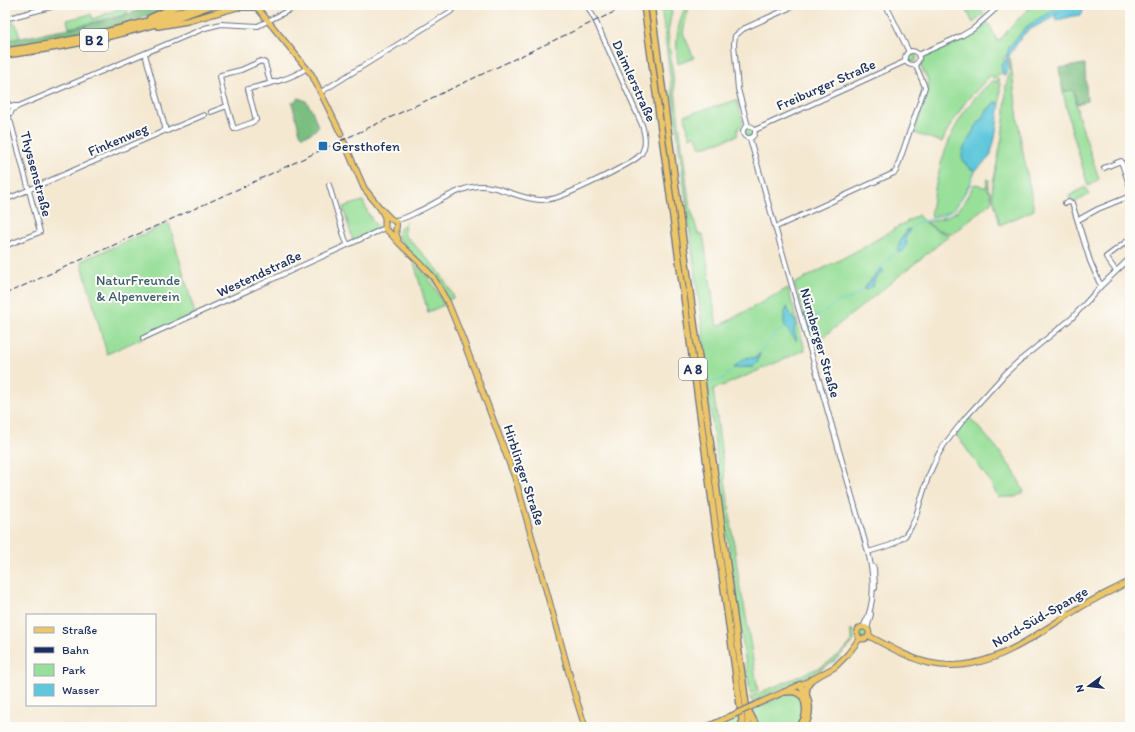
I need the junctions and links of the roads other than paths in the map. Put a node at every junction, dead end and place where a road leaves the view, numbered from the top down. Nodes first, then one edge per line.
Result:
1 (58, 5) edge
2 (179, 5) edge
3 (200, 5) edge
4 (213, 5) edge
5 (299, 5) edge
6 (456, 5) edge
7 (588, 5) edge
8 (644, 5) edge
9 (651, 5) edge
10 (796, 5) edge
11 (886, 5) edge
12 (1000, 5) edge
13 (51, 6) edge
14 (242, 6) edge
15 (257, 7) edge
16 (5, 19) edge
17 (268, 21) junction
18 (133, 26) junction
19 (143, 27) junction
20 (5, 51) edge
21 (909, 52) junction
22 (146, 54) junction
23 (5, 55) edge
24 (918, 55) junction
25 (906, 61) junction
26 (915, 64) junction
27 (307, 68) junction
28 (276, 82) junction
29 (321, 92) junction
30 (5, 98) edge
31 (227, 106) junction
32 (8, 110) edge
33 (211, 112) dead end
34 (204, 115) dead end
35 (748, 126) junction
36 (164, 130) junction
37 (755, 130) junction
38 (340, 134) dead end
39 (750, 139) junction
40 (344, 142) dead end
41 (1104, 168) dead end
42 (329, 185) dead end
43 (1130, 187) edge
44 (29, 190) junction
45 (1130, 196) edge
46 (5, 200) edge
47 (1065, 203) dead end
48 (380, 208) junction
49 (407, 217) junction
50 (392, 220) junction
51 (1078, 220) junction
52 (385, 222) junction
53 (776, 227) junction
54 (396, 228) junction
55 (387, 230) junction
56 (1130, 239) edge
57 (348, 245) junction
58 (5, 246) edge
59 (404, 248) junction
60 (1130, 258) edge
61 (1116, 271) junction
62 (1102, 285) junction
63 (143, 338) dead end
64 (868, 552) junction
65 (1130, 581) edge
66 (865, 628) junction
67 (869, 636) junction
68 (860, 638) junction
69 (811, 680) junction
70 (799, 685) junction
71 (785, 692) junction
72 (804, 696) junction
73 (745, 704) junction
74 (585, 727) edge
75 (707, 727) edge
76 (743, 727) edge
77 (749, 727) edge
78 (757, 727) edge
79 (800, 727) edge
80 (804, 727) edge

1 - 13 street
2 - 18 highway
3 - 18 highway, B 2
4 - 19 highway, B 2
5 - 17 street
6 - 29 street
7 - 49 street, Daimlerstraße
8 - 76 highway, A 8
9 - 73 highway, A 8
10 - 35 street
11 - 21 street
12 - 24 street
13 - 16 street
14 - 15 highway
14 - 19 highway
15 - 17 main road
17 - 22 street
17 - 27 main road
18 - 20 highway, B 2
19 - 23 highway, B 2
21 - 24 street
21 - 25 street
22 - 32 street
22 - 36 street, Finkenweg
24 - 26 street
25 - 26 street
25 - 37 street, Freiburger Straße
26 - 53 street
27 - 28 street
27 - 29 main road
28 - 31 street
28 - 31 street
29 - 38 main road
30 - 32 street, Thyssenstraße
31 - 33 street
32 - 44 street, Thyssenstraße
34 - 36 street
35 - 37 street
35 - 39 street
36 - 44 street, Finkenweg
37 - 39 street
39 - 53 street, Nürnberger Straße
40 - 48 main road, Hirblinger Straße
41 - 43 street
42 - 57 street
44 - 46 street, Finkenweg
44 - 58 street, Thyssenstraße
45 - 51 street
47 - 51 street
48 - 50 main road, Hirblinger Straße
48 - 52 main road, Hirblinger Straße
49 - 50 street, Daimlerstraße
49 - 54 street, Daimlerstraße
50 - 52 main road
50 - 54 main road, Hirblinger Straße
51 - 62 street
52 - 55 main road, Hirblinger Straße
53 - 64 street, Nürnberger Straße
54 - 55 main road
54 - 59 main road, Hirblinger Straße
55 - 57 street, Westendstraße
55 - 59 main road, Hirblinger Straße
56 - 61 street
57 - 63 street, Westendstraße
59 - 74 main road, Hirblinger Straße
60 - 61 street
61 - 62 street
62 - 64 street
64 - 66 street, Nürnberger Straße
65 - 67 main road, Nord-Süd-Spange
66 - 67 main road
66 - 68 main road
67 - 68 main road
68 - 69 main road
69 - 70 main road
69 - 72 highway
70 - 71 main road
70 - 72 highway
71 - 72 highway
71 - 75 main road, bridge
72 - 79 highway
72 - 80 highway
73 - 77 highway, A 8
73 - 78 highway

